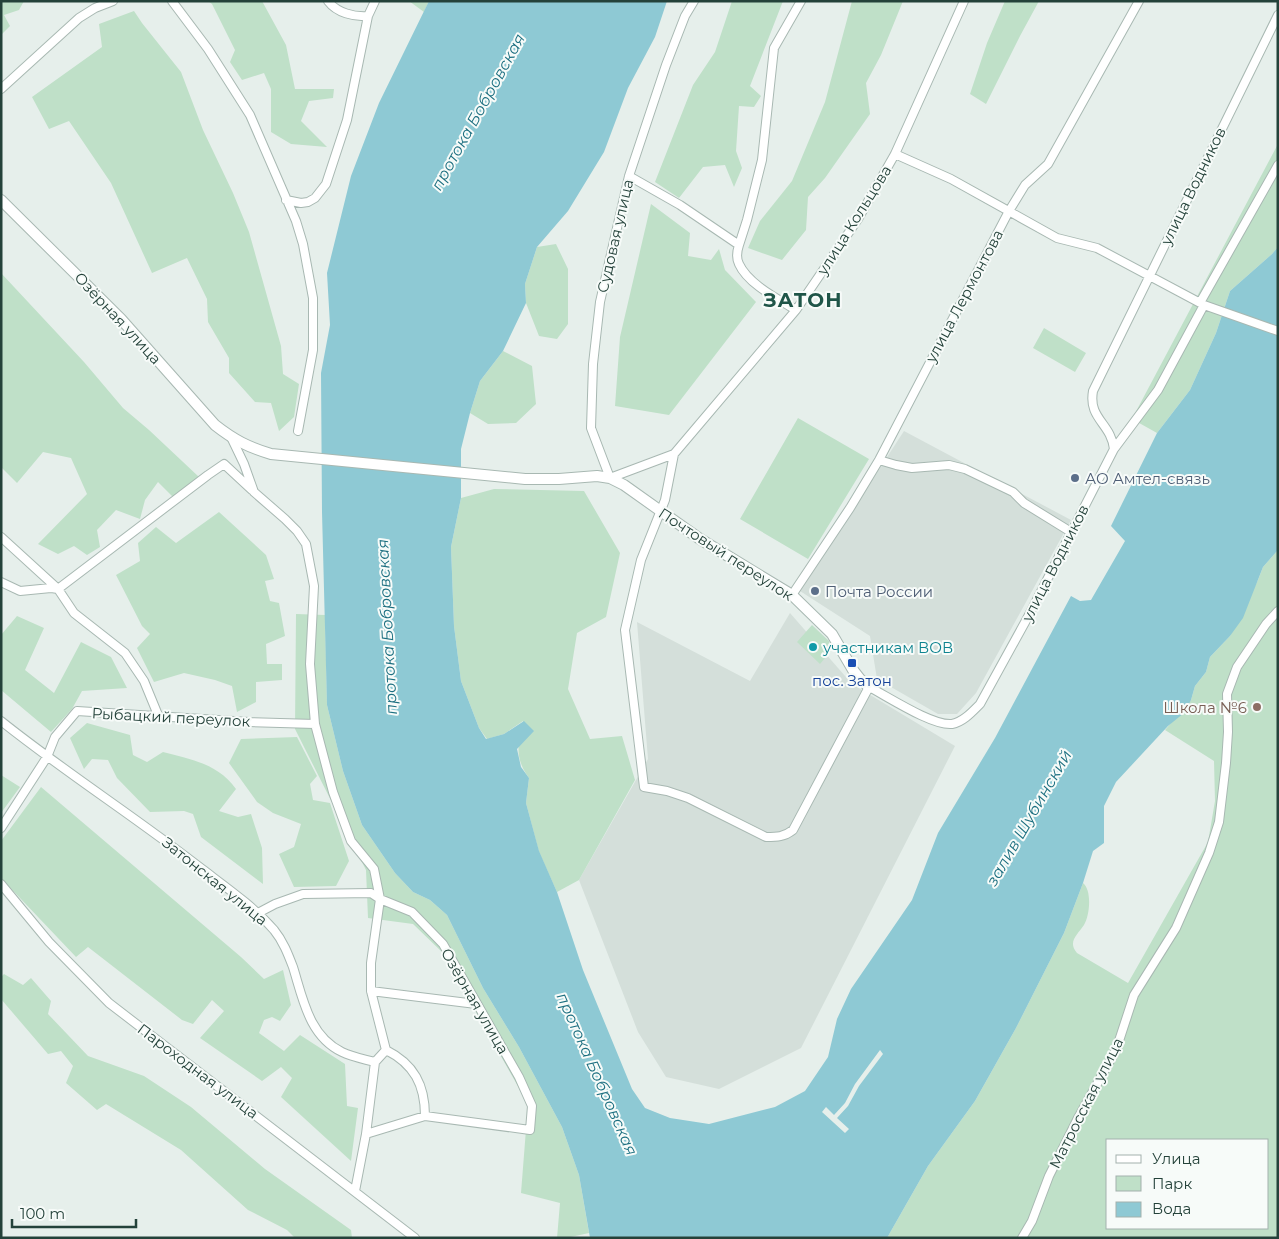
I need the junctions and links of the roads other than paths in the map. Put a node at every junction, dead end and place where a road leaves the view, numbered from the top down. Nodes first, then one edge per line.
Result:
1 (113, 1) edge
2 (172, 1) edge
3 (328, 1) edge
4 (374, 1) edge
5 (694, 1) edge
6 (800, 1) edge
7 (964, 1) edge
8 (1139, 1) edge
9 (1278, 15) edge
10 (368, 16) junction
11 (1, 89) edge
12 (895, 154) junction
13 (1278, 165) edge
14 (629, 176) junction
15 (1, 200) edge
16 (286, 200) junction
17 (1009, 211) junction
18 (739, 245) junction
19 (1149, 276) junction
20 (1202, 303) junction
21 (796, 310) junction
22 (1278, 331) edge
23 (298, 431) dead end
24 (232, 438) junction
25 (1114, 449) junction
26 (674, 454) junction
27 (879, 460) junction
28 (610, 478) junction
29 (254, 492) junction
30 (661, 512) junction
31 (1071, 532) junction
32 (1, 537) edge
33 (1, 582) edge
34 (58, 589) junction
35 (792, 595) junction
36 (1278, 611) edge
37 (869, 687) junction
38 (158, 715) junction
39 (1, 721) edge
40 (315, 724) junction
41 (47, 757) junction
42 (1, 828) edge
43 (1, 884) edge
44 (380, 899) junction
45 (258, 913) junction
46 (371, 991) junction
47 (476, 1004) junction
48 (386, 1050) junction
49 (375, 1062) junction
50 (425, 1116) junction
51 (366, 1134) junction
52 (355, 1191) junction
53 (414, 1238) edge
54 (1022, 1238) edge

1 - 11 street
2 - 16 street
3 - 10 street
4 - 10 street
5 - 14 street, Судовая улица
6 - 18 street
7 - 12 street, улица Кольцова
8 - 17 street, улица Лермонтова
9 - 19 street, улица Водников
10 - 16 street
12 - 17 street
12 - 21 street, улица Кольцова
13 - 20 street
14 - 18 street
14 - 28 street, Судовая улица
15 - 24 street, Озёрная улица
16 - 23 street
17 - 19 street
17 - 27 street, улица Лермонтова
18 - 21 street
19 - 20 street
19 - 25 street, улица Водников
20 - 22 street
20 - 25 street
21 - 26 street, улица Кольцова
24 - 28 street, Озёрная улица
24 - 29 street, Озёрная улица
25 - 31 street, улица Водников
26 - 28 street, улица Кольцова
26 - 30 street
27 - 31 street
27 - 35 street, улица Лермонтова
28 - 30 street, Почтовый переулок
29 - 34 street
29 - 40 street, Озёрная улица
30 - 35 street, Почтовый переулок
30 - 37 street
31 - 37 street, улица Водников
32 - 34 street
33 - 34 street
34 - 38 street
35 - 37 street, Почтовый переулок
36 - 54 street, Матросская улица
38 - 40 street, Рыбацкий переулок
38 - 41 street, Рыбацкий переулок
39 - 41 street, Затонская улица
40 - 44 street, Озёрная улица
41 - 42 street, Рыбацкий переулок
41 - 45 street, Затонская улица
43 - 52 street, Пароходная улица
44 - 45 street, Озёрная улица
44 - 46 street, Озёрная улица
44 - 47 street, Озёрная улица
45 - 49 street, Затонская улица
46 - 47 street
46 - 48 street, Озёрная улица
47 - 50 street, Озёрная улица
48 - 49 street
48 - 50 street
49 - 51 street
50 - 51 street
51 - 52 street
52 - 53 street, Пароходная улица

